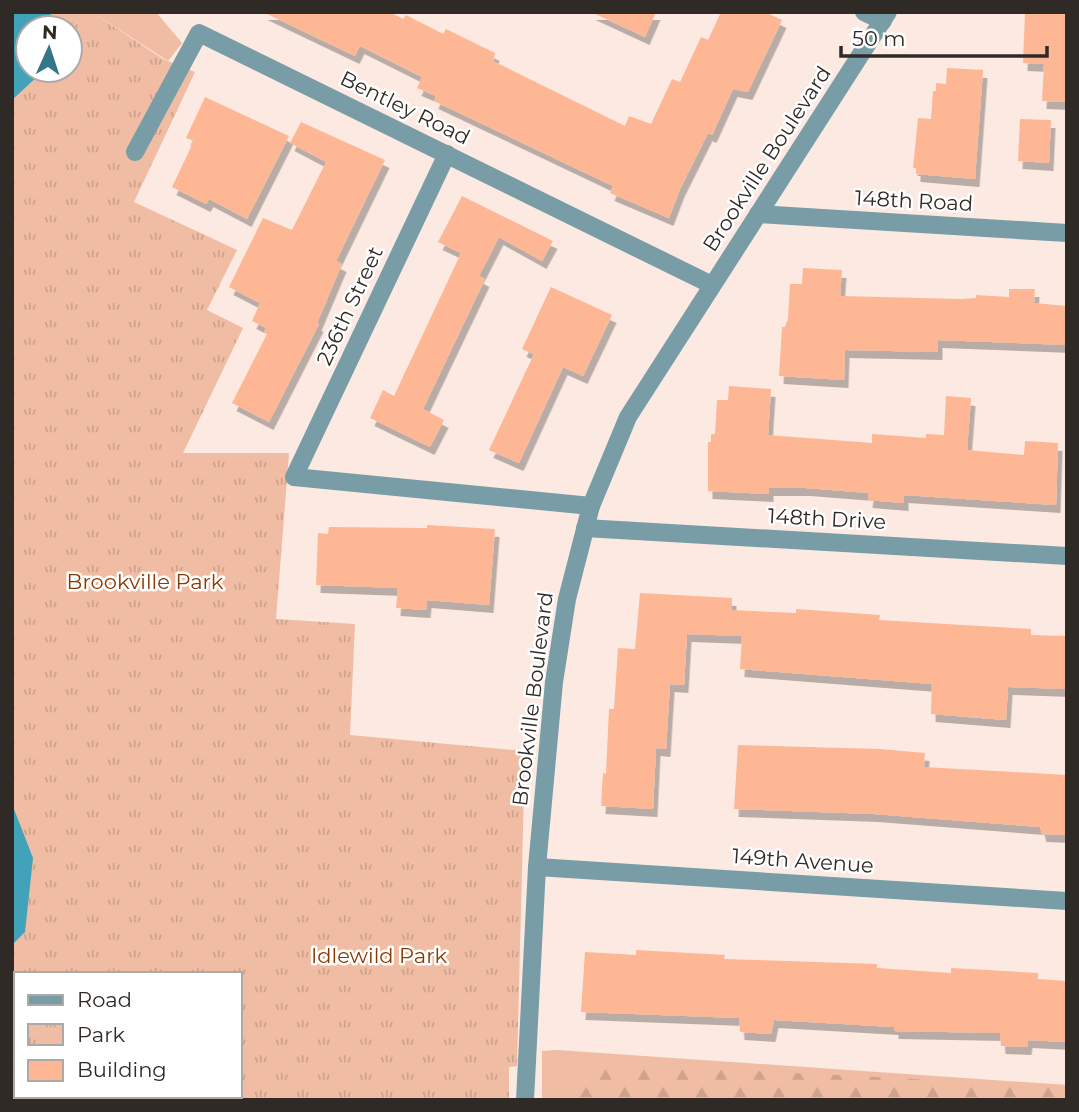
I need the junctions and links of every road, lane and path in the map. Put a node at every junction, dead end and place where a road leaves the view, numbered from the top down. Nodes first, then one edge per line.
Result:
1 (864, 12) edge
2 (886, 17) edge
3 (135, 152) dead end
4 (447, 154) junction
5 (758, 214) junction
6 (1067, 233) edge
7 (712, 285) junction
8 (592, 506) junction
9 (585, 528) junction
10 (1067, 556) edge
11 (537, 867) junction
12 (1067, 901) edge
13 (525, 1100) edge

1 - 2 street
2 - 5 street, Brookville Boulevard
3 - 4 street, Bentley Road
4 - 7 street, Bentley Road
4 - 8 street, 236th Street
5 - 6 street, 148th Road
5 - 7 street, Brookville Boulevard
7 - 8 street, Brookville Boulevard
8 - 9 street, Brookville Boulevard
9 - 10 street, 148th Drive
9 - 11 street, Brookville Boulevard
11 - 12 street, 149th Avenue
11 - 13 street, Brookville Boulevard

